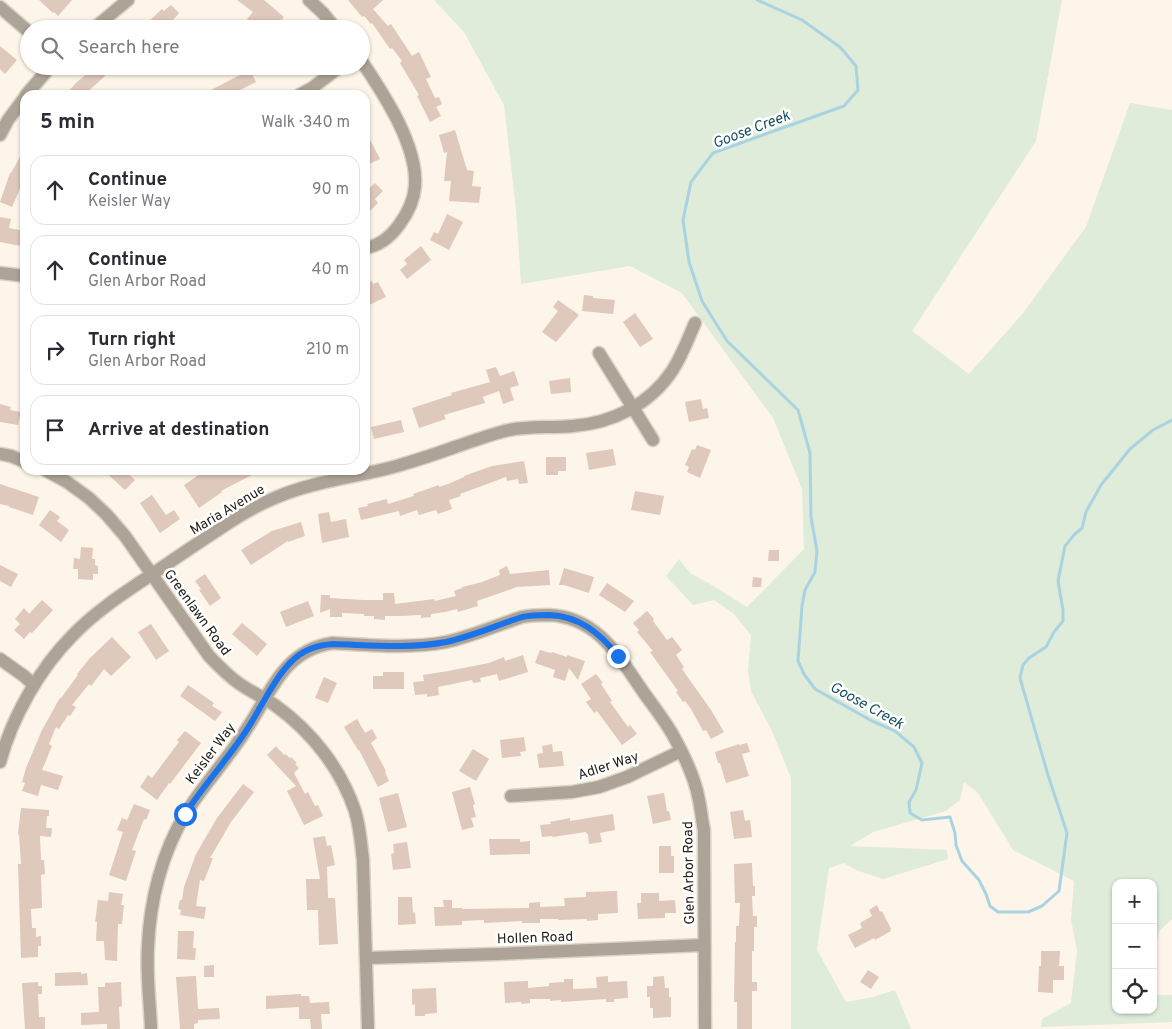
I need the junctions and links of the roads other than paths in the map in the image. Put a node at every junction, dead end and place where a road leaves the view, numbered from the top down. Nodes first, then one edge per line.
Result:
1 (128, 0) edge
2 (309, 0) edge
3 (0, 6) edge
4 (104, 20) edge
5 (329, 20) edge
6 (20, 24) edge
7 (370, 74) edge
8 (44, 75) edge
9 (329, 75) edge
10 (31, 90) edge
11 (307, 90) edge
12 (20, 104) edge
13 (0, 135) edge
14 (370, 246) edge
15 (0, 273) edge
16 (20, 275) edge
17 (695, 323) dead end
18 (599, 354) dead end
19 (632, 408) junction
20 (653, 440) dead end
21 (0, 454) edge
22 (20, 460) edge
23 (370, 473) edge
24 (54, 475) edge
25 (363, 475) edge
26 (152, 574) junction
27 (0, 659) edge
28 (34, 685) junction
29 (265, 699) junction
30 (681, 751) junction
31 (0, 762) edge
32 (511, 796) dead end
33 (704, 944) junction
34 (366, 958) junction
35 (151, 1029) edge
36 (368, 1029) edge
37 (705, 1029) edge

1 - 4 street
2 - 5 street
3 - 6 street
7 - 14 street
8 - 10 street
9 - 11 street
12 - 13 street
15 - 16 street
17 - 19 street, Maria Avenue
18 - 19 street
19 - 20 street
19 - 23 street, Maria Avenue
21 - 22 street
24 - 26 street, Greenlawn Road
25 - 26 street, Maria Avenue
26 - 28 street, Maria Avenue
26 - 29 street, Greenlawn Road
27 - 28 street
28 - 31 street, Maria Avenue
29 - 30 street, Glen Arbor Road
29 - 34 street, Greenlawn Road
29 - 35 street, Keisler Way
30 - 32 street, Adler Way
30 - 33 street, Glen Arbor Road
33 - 34 street, Hollen Road
33 - 37 street, Glen Arbor Road
34 - 36 street, Greenlawn Road

